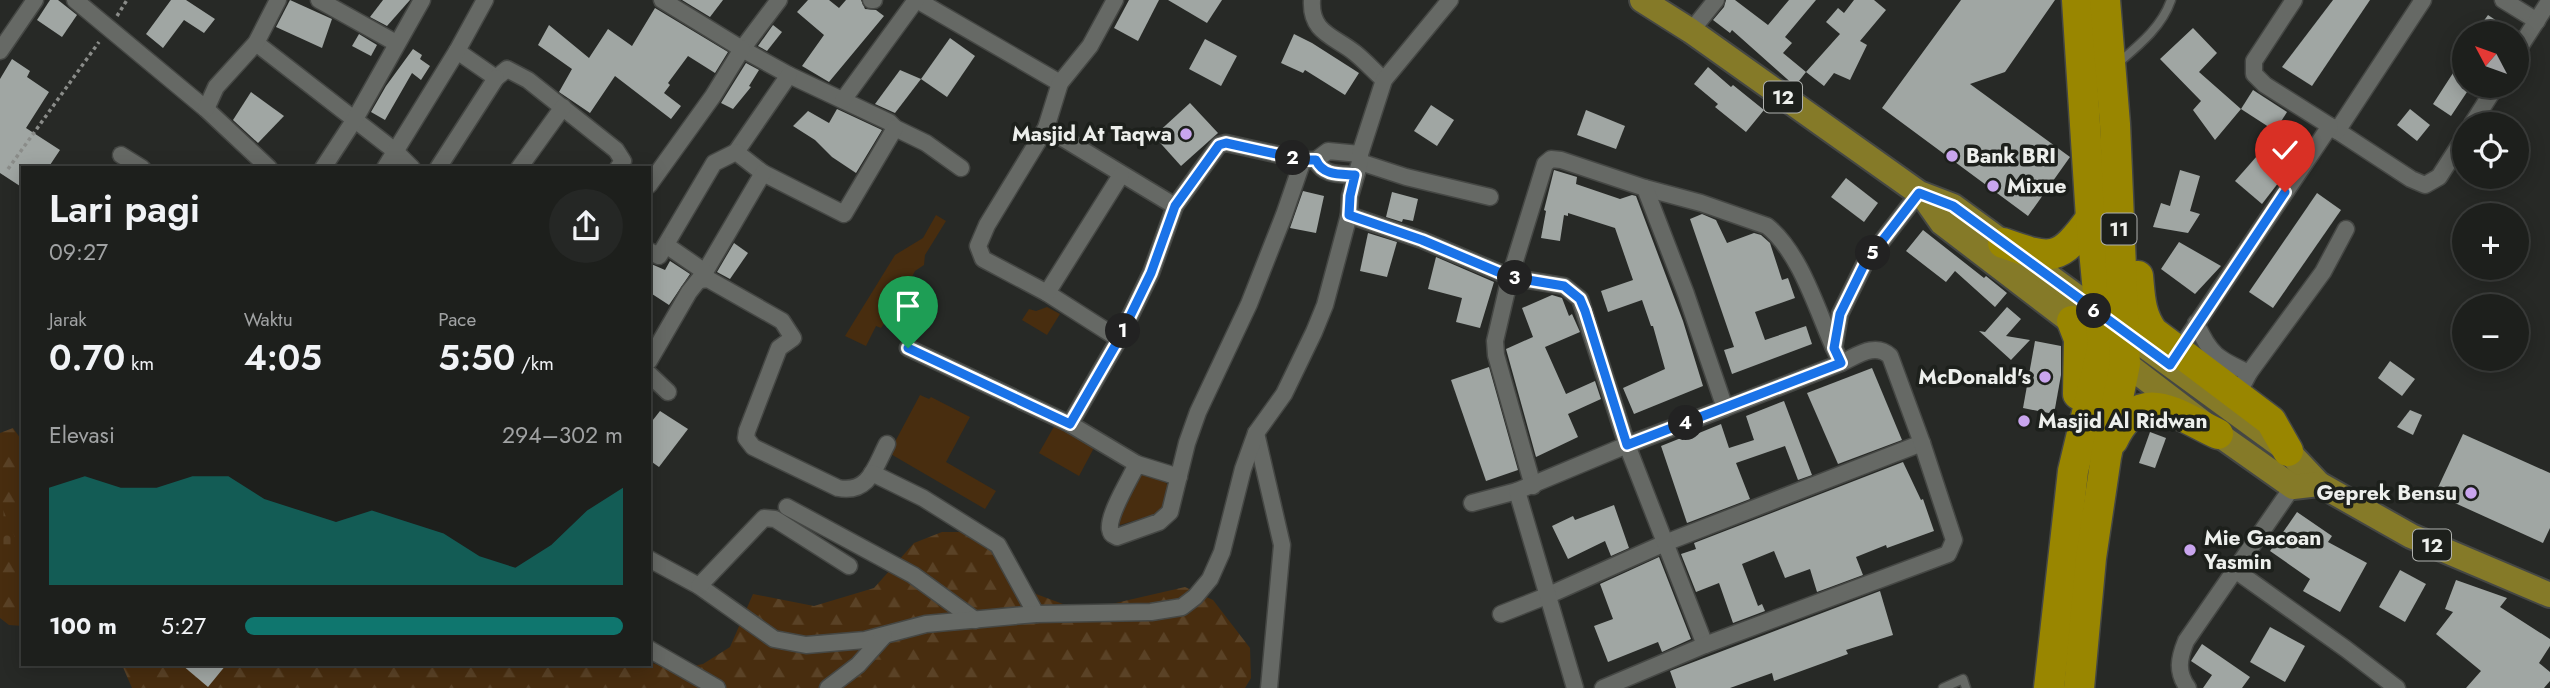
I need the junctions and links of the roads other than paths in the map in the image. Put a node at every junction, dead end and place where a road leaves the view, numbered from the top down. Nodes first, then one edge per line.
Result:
1 (35, 0) edge
2 (75, 0) edge
3 (278, 0) edge
4 (320, 0) edge
5 (422, 0) edge
6 (485, 0) edge
7 (662, 0) edge
8 (779, 0) edge
9 (916, 0) edge
10 (1115, 0) edge
11 (1312, 0) edge
12 (1642, 0) edge
13 (1716, 0) edge
14 (2077, 0) edge
15 (2105, 0) edge
16 (2171, 0) edge
17 (2294, 0) edge
18 (2423, 0) edge
19 (2503, 0) edge
20 (2550, 0) edge
21 (1449, 2) edge
22 (2537, 21) junction
23 (1691, 32) junction
24 (2529, 34) edge
25 (256, 43) junction
26 (396, 43) junction
27 (742, 49) junction
28 (0, 51) edge
29 (457, 51) junction
30 (2109, 71) junction
31 (789, 75) junction
32 (496, 78) junction
33 (1384, 80) junction
34 (1060, 83) junction
35 (843, 100) junction
36 (563, 107) junction
37 (206, 109) junction
38 (355, 120) junction
39 (2115, 124) junction
40 (895, 128) junction
41 (1046, 128) junction
42 (2333, 129) junction
43 (395, 151) junction
44 (736, 152) junction
45 (121, 155) dead end
46 (2452, 157) edge
47 (1309, 160) junction
48 (1358, 164) junction
49 (139, 166) edge
50 (267, 166) edge
51 (324, 166) edge
52 (386, 166) edge
53 (410, 166) edge
54 (439, 166) edge
55 (520, 166) edge
56 (619, 166) edge
57 (961, 167) dead end
58 (763, 173) junction
59 (1121, 174) junction
60 (651, 182) edge
61 (1645, 188) junction
62 (1921, 195) junction
63 (1490, 197) dead end
64 (1175, 206) junction
65 (1349, 215) junction
66 (2091, 218) junction
67 (2346, 229) dead end
68 (2003, 243) junction
69 (666, 245) junction
70 (651, 252) edge
71 (702, 276) junction
72 (1510, 277) junction
73 (1047, 293) junction
74 (2086, 318) junction
75 (2196, 323) junction
76 (1119, 339) junction
77 (2117, 347) junction
78 (908, 348) dead end
79 (1838, 355) junction
80 (651, 358) edge
81 (2174, 358) junction
82 (651, 376) edge
83 (2244, 384) junction
84 (668, 392) dead end
85 (1725, 408) junction
86 (1070, 424) junction
87 (1256, 433) junction
88 (2218, 434) junction
89 (1922, 443) junction
90 (887, 444) dead end
91 (1627, 445) junction
92 (2106, 457) junction
93 (1137, 464) junction
94 (2073, 471) junction
95 (872, 473) junction
96 (2301, 473) junction
97 (1179, 477) junction
98 (1525, 489) junction
99 (1472, 503) dead end
100 (787, 507) dead end
101 (1665, 543) junction
102 (651, 560) edge
103 (849, 566) dead end
104 (2235, 570) junction
105 (699, 586) junction
106 (1549, 595) junction
107 (2550, 595) edge
108 (1036, 614) junction
109 (1501, 614) dead end
110 (975, 620) junction
111 (884, 636) junction
112 (1705, 645) junction
113 (651, 650) edge
114 (2049, 682) edge
115 (717, 688) edge
116 (828, 688) edge
117 (1269, 688) edge
118 (1575, 688) edge
119 (1603, 688) edge
120 (1943, 688) edge
121 (1966, 688) edge
122 (2079, 688) edge
123 (2188, 688) edge
124 (2397, 688) edge

1 - 28 street
2 - 37 street
3 - 25 street
4 - 26 street
5 - 26 street
6 - 29 street
7 - 27 street
8 - 27 street
9 - 34 street
9 - 35 street
10 - 34 street
11 - 33 street
12 - 23 main road, 12
13 - 23 street
14 - 66 highway, 11
15 - 30 highway, 11
16 - 30 lane
17 - 42 street
18 - 42 street
19 - 22 street
20 - 22 street
21 - 33 street
22 - 24 street
23 - 62 main road, 12
25 - 37 street
25 - 38 street
26 - 38 street
27 - 31 street
27 - 60 street
29 - 32 street
29 - 43 street
30 - 39 highway, 11
31 - 35 street
31 - 44 street
32 - 36 street
32 - 54 street
33 - 48 street
34 - 41 street
35 - 40 street
36 - 55 street
36 - 56 street
37 - 50 street
38 - 43 street
38 - 51 street
39 - 77 highway, 11
39 - 81 highway
40 - 57 street
40 - 58 street
41 - 59 street
41 - 73 street
42 - 46 street
42 - 75 street
43 - 52 street
43 - 53 street
44 - 58 street
44 - 69 street
45 - 49 street
47 - 48 street
47 - 64 street
47 - 97 street
48 - 63 street
48 - 65 street
58 - 71 street
59 - 64 street
59 - 73 street
61 - 72 street
61 - 79 street
61 - 85 street
62 - 68 main road, 12
62 - 74 main road, 12
62 - 79 street
64 - 76 street
65 - 72 street
65 - 87 street
66 - 68 highway, 12
66 - 74 highway, 11
67 - 83 street
68 - 74 main road, 12
69 - 70 street
69 - 71 street
71 - 80 street
71 - 95 street
72 - 91 street
72 - 98 street
73 - 76 street
74 - 77 highway, 11
74 - 94 highway
75 - 81 street
75 - 83 street
76 - 86 street
77 - 81 main road, 12
77 - 88 main road, 12
77 - 92 highway, 11
77 - 94 highway, 11
78 - 86 street
79 - 85 street
79 - 89 street
81 - 83 highway
81 - 96 main road, 12
82 - 84 street
83 - 96 highway
85 - 91 street
86 - 93 street
87 - 108 street
87 - 117 street
88 - 92 highway, 12
88 - 96 main road, 12
89 - 101 street
89 - 112 street
90 - 95 street
91 - 98 street
91 - 101 street
92 - 122 highway, 11
93 - 97 street
93 - 97 street
94 - 114 highway, 11
95 - 108 street
96 - 104 street
96 - 107 main road, 12
98 - 99 street
98 - 106 street
100 - 110 street
101 - 106 street
101 - 112 street
102 - 105 street
103 - 105 street
104 - 123 street
104 - 124 street
105 - 111 street
106 - 109 street
106 - 118 street
108 - 110 street
110 - 111 street
111 - 116 street
112 - 119 street
113 - 115 street
120 - 121 lane

